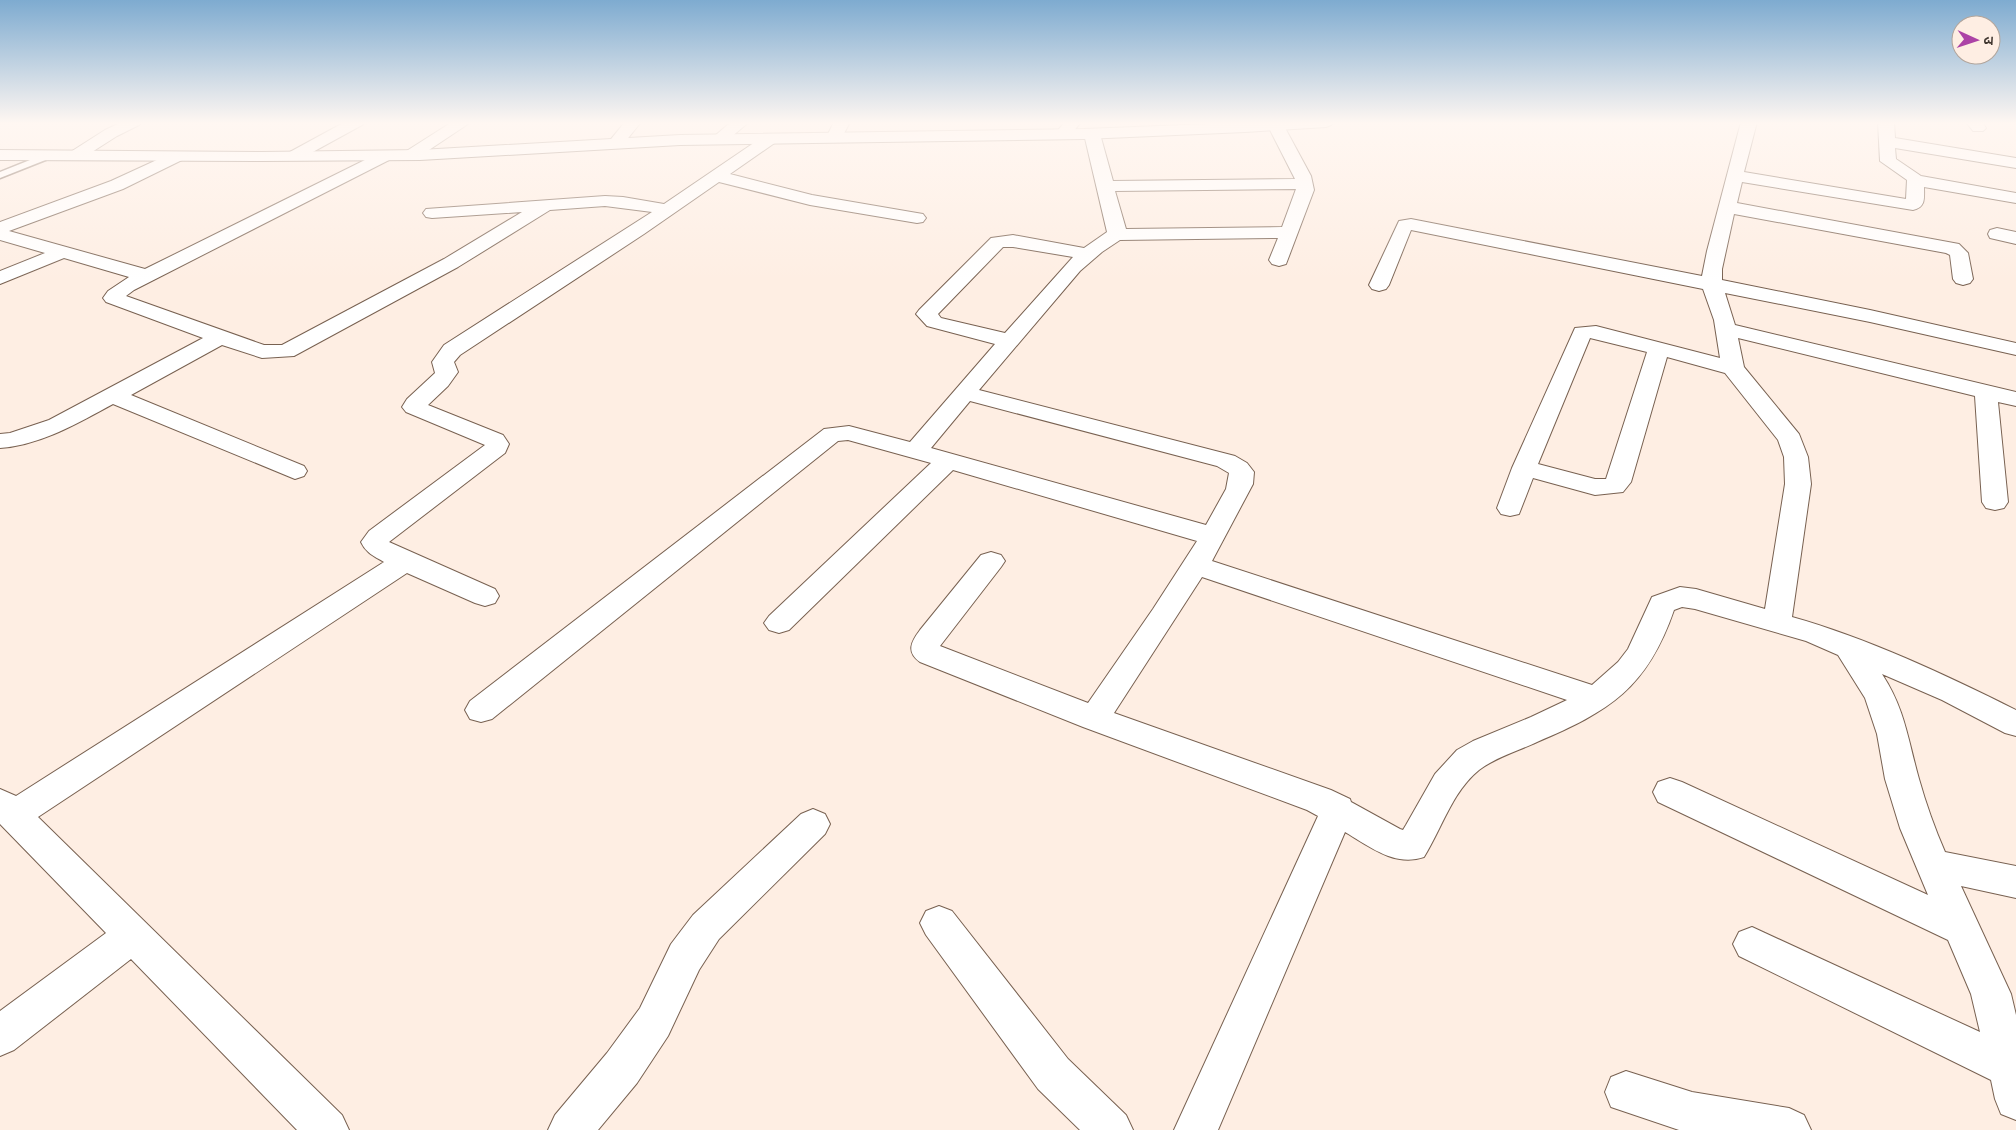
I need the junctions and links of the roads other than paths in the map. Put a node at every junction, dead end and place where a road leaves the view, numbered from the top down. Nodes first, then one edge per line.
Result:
1 (139, 175) edge
2 (348, 175) edge
3 (1102, 175) edge
4 (1302, 175) edge
5 (1910, 175) edge
6 (716, 176) joint
7 (1735, 176) joint
8 (1915, 180) junction
9 (1305, 184) junction
10 (1106, 186) junction
11 (2016, 198) edge
12 (546, 205) junction
13 (1727, 207) junction
14 (667, 210) junction
15 (432, 213) dead end
16 (917, 218) dead end
17 (0, 228) edge
18 (1290, 232) junction
19 (0, 234) edge
20 (1997, 234) dead end
21 (1116, 235) junction
22 (2016, 238) edge
23 (63, 252) junction
24 (1088, 254) junction
25 (1279, 260) dead end
26 (148, 276) junction
27 (0, 278) edge
28 (1963, 279) dead end
29 (1379, 285) dead end
30 (1712, 285) junction
31 (1726, 329) junction
32 (219, 338) junction
33 (1009, 341) junction
34 (1659, 348) junction
35 (2016, 349) edge
36 (1733, 368) junction
37 (1986, 392) junction
38 (964, 393) junction
39 (114, 396) junction
40 (2016, 400) edge
41 (0, 442) edge
42 (915, 451) junction
43 (948, 461) junction
44 (1524, 468) junction
45 (296, 471) dead end
46 (1995, 502) dead end
47 (1510, 508) dead end
48 (1212, 536) junction
49 (991, 560) dead end
50 (405, 561) junction
51 (1196, 565) junction
52 (485, 596) dead end
53 (1777, 622) junction
54 (779, 623) dead end
55 (1848, 647) junction
56 (1596, 698) junction
57 (481, 710) dead end
58 (1094, 718) junction
59 (2016, 724) edge
60 (1670, 792) dead end
61 (7, 809) edge
62 (1338, 809) junction
63 (813, 824) dead end
64 (1933, 864) junction
65 (2016, 882) edge
66 (939, 923) dead end
67 (1962, 928) junction
68 (133, 935) junction
69 (1752, 944) dead end
70 (0, 1036) edge
71 (2012, 1083) edge
72 (1626, 1092) dead end
73 (327, 1130) edge
74 (570, 1130) edge
75 (1111, 1130) edge
76 (1196, 1130) edge
77 (1789, 1130) edge

1 - 17 street
2 - 26 street
3 - 10 street
4 - 9 street
5 - 8 street
6 - 14 street
6 - 16 street
7 - 8 street
7 - 13 street
8 - 11 street
9 - 10 street
9 - 18 street
10 - 21 street
12 - 14 street
12 - 15 street
12 - 32 street
13 - 28 street
13 - 30 street
14 - 50 street
18 - 21 street
18 - 25 street
19 - 23 street
20 - 22 street
21 - 24 street
23 - 26 street
23 - 27 street
24 - 33 street
24 - 33 street
26 - 32 street
29 - 30 street
30 - 31 street
30 - 35 street
31 - 36 street
31 - 37 street
32 - 39 street
33 - 38 street
34 - 36 street
34 - 44 street
34 - 44 street
36 - 53 street
37 - 40 street
37 - 46 street
38 - 42 street
38 - 48 street
39 - 41 street
39 - 45 street
42 - 43 street
42 - 57 street
43 - 48 street
43 - 54 street
44 - 47 street
48 - 51 street
49 - 58 street
50 - 52 street
50 - 61 street
51 - 56 street
51 - 58 street
53 - 55 street
53 - 56 street
55 - 59 street
55 - 64 street
56 - 62 street
58 - 62 street
60 - 67 street
61 - 68 street
62 - 76 street
63 - 74 street
64 - 65 street
64 - 67 street
66 - 75 street
67 - 71 street
68 - 70 street
68 - 73 street
69 - 71 street
72 - 77 street

